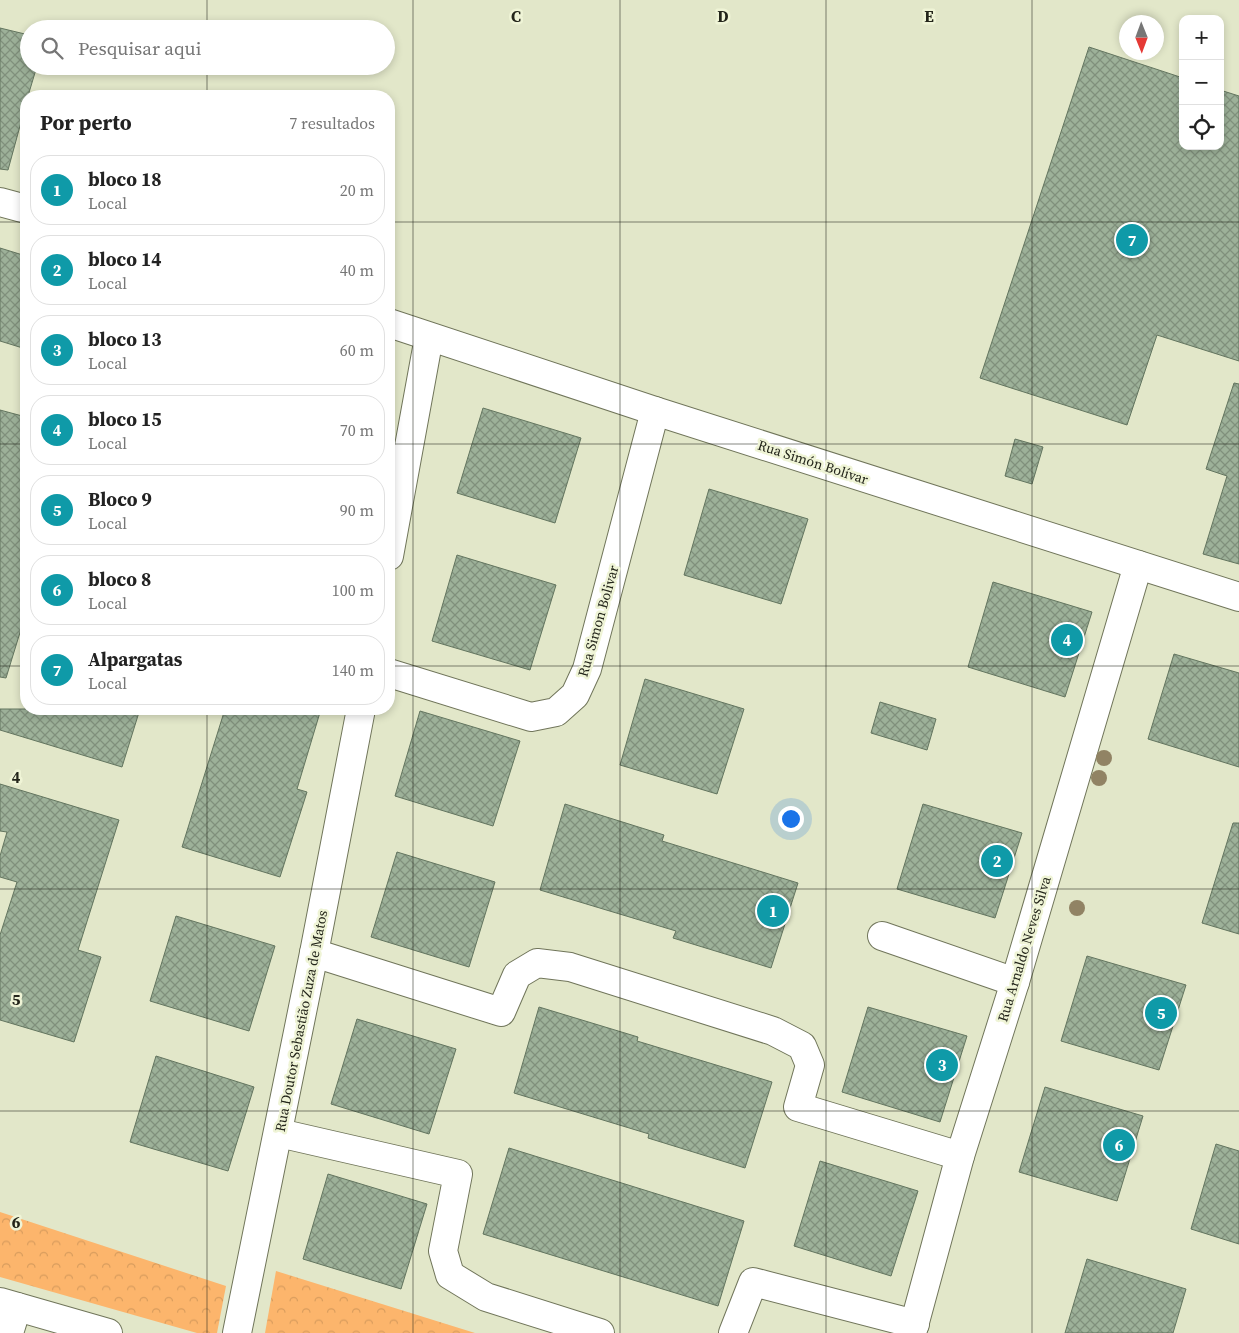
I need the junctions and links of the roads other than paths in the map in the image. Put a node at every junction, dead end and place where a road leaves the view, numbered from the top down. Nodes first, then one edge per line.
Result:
1 (0, 202) edge
2 (20, 207) edge
3 (395, 325) edge
4 (429, 337) junction
5 (655, 411) junction
6 (395, 523) edge
7 (1138, 565) junction
8 (1239, 598) edge
9 (395, 675) edge
10 (360, 715) edge
11 (882, 936) dead end
12 (314, 952) junction
13 (1015, 982) junction
14 (279, 1133) junction
15 (960, 1156) junction
16 (8, 1304) edge
17 (914, 1329) edge
18 (9, 1333) edge
19 (108, 1333) edge
20 (237, 1333) edge
21 (600, 1333) edge
22 (732, 1333) edge

1 - 2 street
3 - 4 street, Rua Simón Bolívar
4 - 5 street, Rua Simón Bolívar
4 - 6 street
5 - 7 street, Rua Simón Bolívar
5 - 9 street, Rua Simon Bolivar
7 - 8 street, Rua Simón Bolívar
7 - 13 street, Rua Arnaldo Neves Silva
10 - 12 street, Rua Doutor Sebastião Zuza de Matos
11 - 13 street
12 - 14 street, Rua Doutor Sebastião Zuza de Matos
12 - 15 street
13 - 15 street, Rua Arnaldo Neves Silva
14 - 20 street, Rua Doutor Sebastião Zuza de Matos
14 - 21 street
15 - 17 street, Rua Arnaldo Neves Silva
16 - 18 street
16 - 19 street
17 - 22 street

